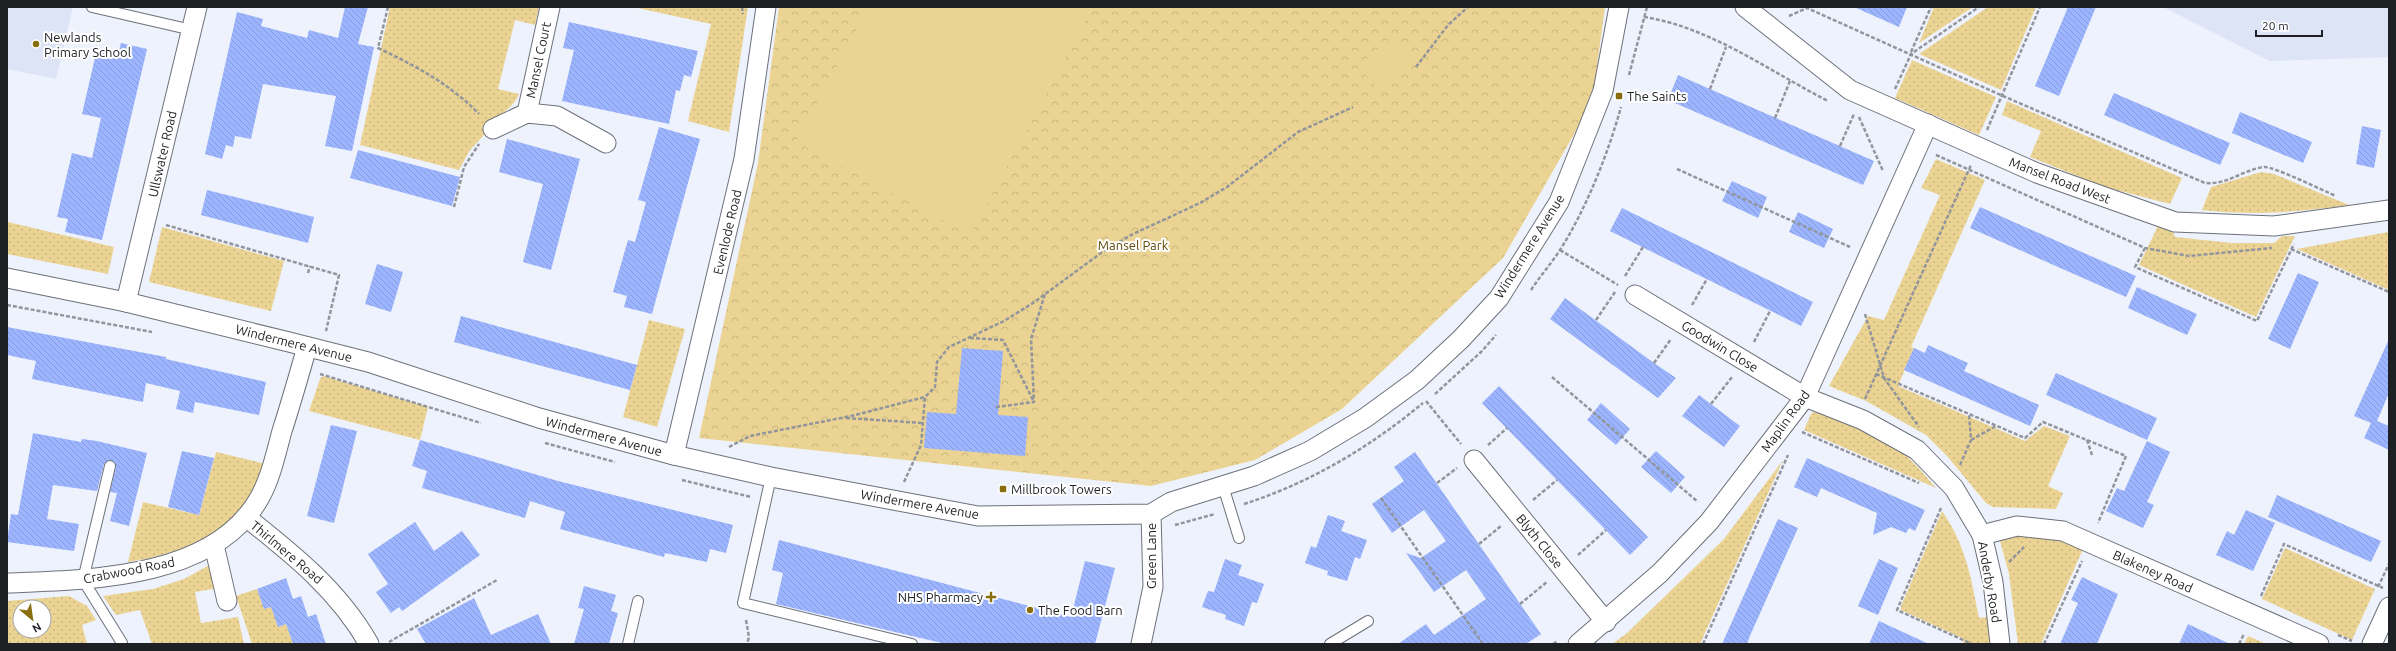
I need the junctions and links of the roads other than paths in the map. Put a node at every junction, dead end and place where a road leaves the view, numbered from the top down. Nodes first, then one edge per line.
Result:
1 (92, 7) edge
2 (197, 7) edge
3 (550, 7) edge
4 (766, 7) edge
5 (1619, 7) edge
6 (1745, 7) edge
7 (192, 30) junction
8 (527, 113) junction
9 (1928, 124) junction
10 (493, 129) road end
11 (606, 143) dead end
12 (2389, 210) edge
13 (7, 278) edge
14 (1635, 295) road end
15 (126, 302) junction
16 (314, 348) junction
17 (1805, 396) junction
18 (674, 455) junction
19 (1474, 460) road end
20 (110, 466) dead end
21 (771, 477) junction
22 (1223, 486) junction
23 (1151, 514) junction
24 (246, 517) junction
25 (1982, 535) junction
26 (1239, 538) dead end
27 (214, 545) junction
28 (83, 580) junction
29 (7, 584) edge
30 (226, 601) dead end
31 (638, 601) dead end
32 (2389, 607) edge
33 (1368, 620) dead end
34 (1606, 622) junction
35 (122, 643) edge
36 (369, 644) edge
37 (628, 644) edge
38 (912, 644) edge
39 (1141, 644) edge
40 (1330, 644) edge
41 (1578, 644) edge
42 (2000, 644) edge
43 (2319, 644) edge
44 (2372, 644) edge

1 - 7 lane
2 - 7 street, Ullswater Road
3 - 8 street, Mansel Court
4 - 18 street, Evenlode Road
5 - 22 street, Windermere Avenue
6 - 9 street, Mansel Road West
7 - 15 street, Ullswater Road
8 - 10 street
8 - 11 street
9 - 12 street, Mansel Road West
9 - 17 street, Maplin Road
13 - 15 street, Windermere Avenue
14 - 17 street, Goodwin Close
15 - 16 street, Windermere Avenue
16 - 18 street, Windermere Avenue
16 - 24 street, Crabwood Road
17 - 25 street, Anderby Road
17 - 34 street, Maplin Road
18 - 21 street, Windermere Avenue
19 - 34 street, Blyth Close
20 - 28 lane
21 - 23 street, Windermere Avenue
21 - 38 lane
22 - 23 street, Windermere Avenue
22 - 26 lane
23 - 39 street, Green Lane
24 - 27 street, Crabwood Road
24 - 36 street, Thirlmere Road
25 - 42 street, Anderby Road
25 - 43 street, Blakeney Road
27 - 28 street, Crabwood Road
27 - 30 street
28 - 29 street, Crabwood Road
28 - 35 lane
31 - 37 lane
32 - 44 street
33 - 40 lane
34 - 41 street, Maplin Road

